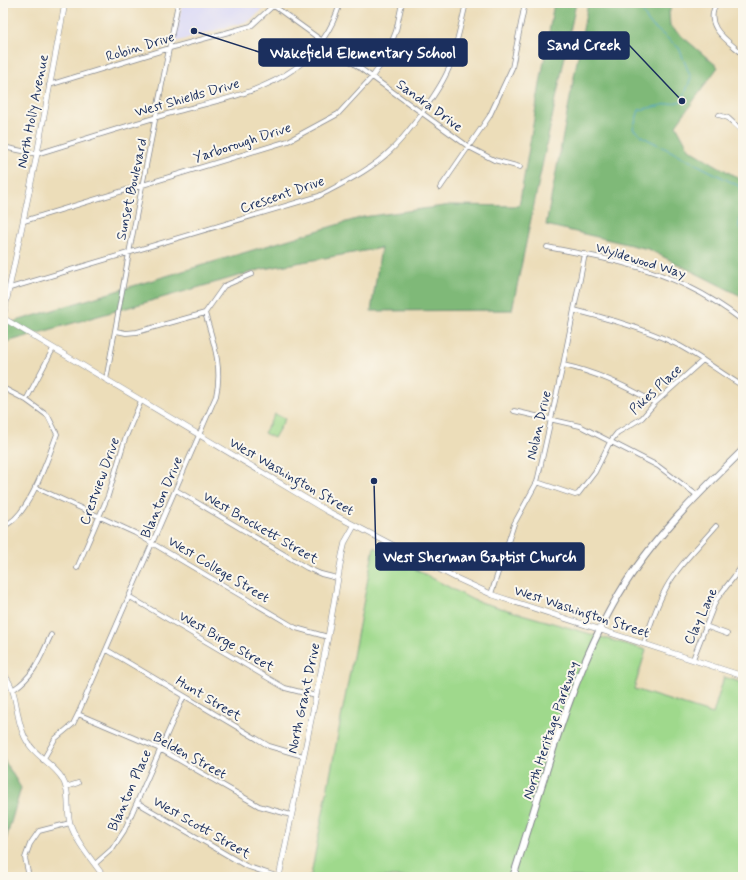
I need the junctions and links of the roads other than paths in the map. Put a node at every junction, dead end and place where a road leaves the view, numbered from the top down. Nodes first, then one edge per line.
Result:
1 (65, 3) edge
2 (178, 3) edge
3 (340, 3) edge
4 (402, 3) edge
5 (466, 3) edge
6 (525, 3) edge
7 (717, 3) edge
8 (275, 4) edge
9 (323, 41) junction
10 (170, 48) junction
11 (743, 54) edge
12 (372, 77) junction
13 (50, 85) junction
14 (422, 113) junction
15 (719, 115) dead end
16 (157, 117) junction
17 (743, 132) edge
18 (3, 147) edge
19 (469, 147) junction
20 (37, 154) junction
21 (520, 167) dead end
22 (142, 185) junction
23 (440, 188) dead end
24 (24, 221) junction
25 (548, 247) dead end
26 (129, 253) junction
27 (585, 254) junction
28 (252, 274) dead end
29 (10, 288) junction
30 (574, 310) junction
31 (205, 313) junction
32 (3, 318) edge
33 (743, 321) edge
34 (116, 331) junction
35 (53, 349) junction
36 (703, 360) junction
37 (563, 365) junction
38 (106, 380) junction
39 (743, 386) edge
40 (3, 388) edge
41 (26, 400) junction
42 (141, 401) junction
43 (655, 403) junction
44 (514, 411) dead end
45 (551, 419) junction
46 (198, 435) junction
47 (610, 442) junction
48 (743, 450) edge
49 (537, 482) junction
50 (34, 487) junction
51 (176, 490) junction
52 (699, 496) junction
53 (99, 516) junction
54 (3, 526) edge
55 (354, 526) junction
56 (716, 526) dead end
57 (154, 543) junction
58 (743, 565) edge
59 (77, 568) dead end
60 (337, 578) junction
61 (491, 594) junction
62 (130, 597) junction
63 (705, 626) junction
64 (600, 630) junction
65 (727, 634) dead end
66 (51, 635) dead end
67 (328, 637) junction
68 (644, 643) junction
69 (107, 650) junction
70 (693, 659) junction
71 (3, 673) edge
72 (743, 676) edge
73 (14, 689) junction
74 (184, 696) junction
75 (316, 696) junction
76 (78, 714) junction
77 (160, 749) junction
78 (303, 756) junction
79 (43, 760) junction
80 (78, 783) dead end
81 (66, 787) junction
82 (138, 803) junction
83 (291, 815) junction
84 (70, 823) junction
85 (95, 864) junction
86 (29, 877) edge
87 (104, 877) edge
88 (279, 877) edge
89 (513, 877) edge

1 - 13 street, North Holly Avenue
2 - 10 street, Sunset Boulevard
3 - 9 street, West Shields Drive
4 - 12 street, Yarborough Drive
5 - 14 street, Crescent Drive
6 - 19 street
7 - 11 street
8 - 9 street, Sandra Drive
8 - 10 street, Robin Drive
9 - 12 street, Sandra Drive
9 - 16 street, West Shields Drive
10 - 13 street, Robin Drive
10 - 16 street, Sunset Boulevard
12 - 14 street, Sandra Drive
12 - 22 street, Yarborough Drive
13 - 20 street, North Holly Avenue
14 - 19 street, Sandra Drive
14 - 26 street, Crescent Drive
15 - 17 street
16 - 20 street, West Shields Drive
16 - 22 street, Sunset Boulevard
18 - 20 street, West Shields Drive
19 - 21 street, Sandra Drive
19 - 23 street
20 - 24 street, North Holly Avenue
22 - 24 street, Yarborough Drive
22 - 26 street, Sunset Boulevard
24 - 29 street, North Holly Avenue
25 - 27 street, Wyldewood Way
26 - 29 street, Crescent Drive
26 - 34 street, Sunset Boulevard
27 - 30 street, Nolan Drive
27 - 33 street, Wyldewood Way
28 - 31 street
29 - 32 street, North Holly Avenue
30 - 36 street
30 - 37 street, Nolan Drive
31 - 34 street
31 - 46 street, Blanton Drive
32 - 35 street, West Washington Street
34 - 38 street, Sunset Boulevard
35 - 38 street, West Washington Street
35 - 41 street
36 - 39 street
36 - 43 street, Pikes Place
37 - 43 street
37 - 45 street, Nolan Drive
38 - 42 street, West Washington Street
40 - 41 street
41 - 50 street
42 - 46 street, West Washington Street
42 - 53 street, Crestview Drive
43 - 47 street, Pikes Place
44 - 45 street
45 - 47 street
45 - 49 street, Nolan Drive
46 - 51 street, Blanton Drive
46 - 55 street, West Washington Street
47 - 49 street, Pikes Place
47 - 52 street
48 - 52 main road, North Heritage Parkway
49 - 61 street, Nolan Drive
50 - 53 street, West College Street
50 - 54 street
51 - 57 street, Blanton Drive
51 - 60 street, West Brockett Street
52 - 64 main road, North Heritage Parkway
53 - 57 street, West College Street
53 - 59 street, Crestview Drive
55 - 60 street, North Grant Drive
55 - 61 street, West Washington Street
56 - 68 street
57 - 62 street, Blanton Drive
57 - 67 street, West College Street
58 - 63 street, Clay Lane
60 - 67 street, North Grant Drive
61 - 64 street, West Washington Street
62 - 69 street, Blanton Drive
62 - 75 street, West Birge Street
63 - 65 street
63 - 70 street, Clay Lane
64 - 68 street, West Washington Street
64 - 89 main road, North Heritage Parkway
66 - 73 street
67 - 75 street, North Grant Drive
68 - 70 street, West Washington Street
69 - 74 street, Hunt Street
69 - 76 street, Blanton Drive
70 - 72 street, West Washington Street
71 - 73 street
73 - 79 street
74 - 77 street, Blanton Place
74 - 78 street, Hunt Street
75 - 78 street, North Grant Drive
76 - 77 street, Belden Street
76 - 79 street, Blanton Drive
77 - 82 street, Blanton Place
77 - 83 street, Belden Street
78 - 83 street, North Grant Drive
79 - 81 street
80 - 81 street
81 - 84 street
82 - 85 street, Blanton Place
82 - 88 street, West Scott Street
83 - 88 street, North Grant Drive
84 - 85 street
84 - 86 street
85 - 87 street

